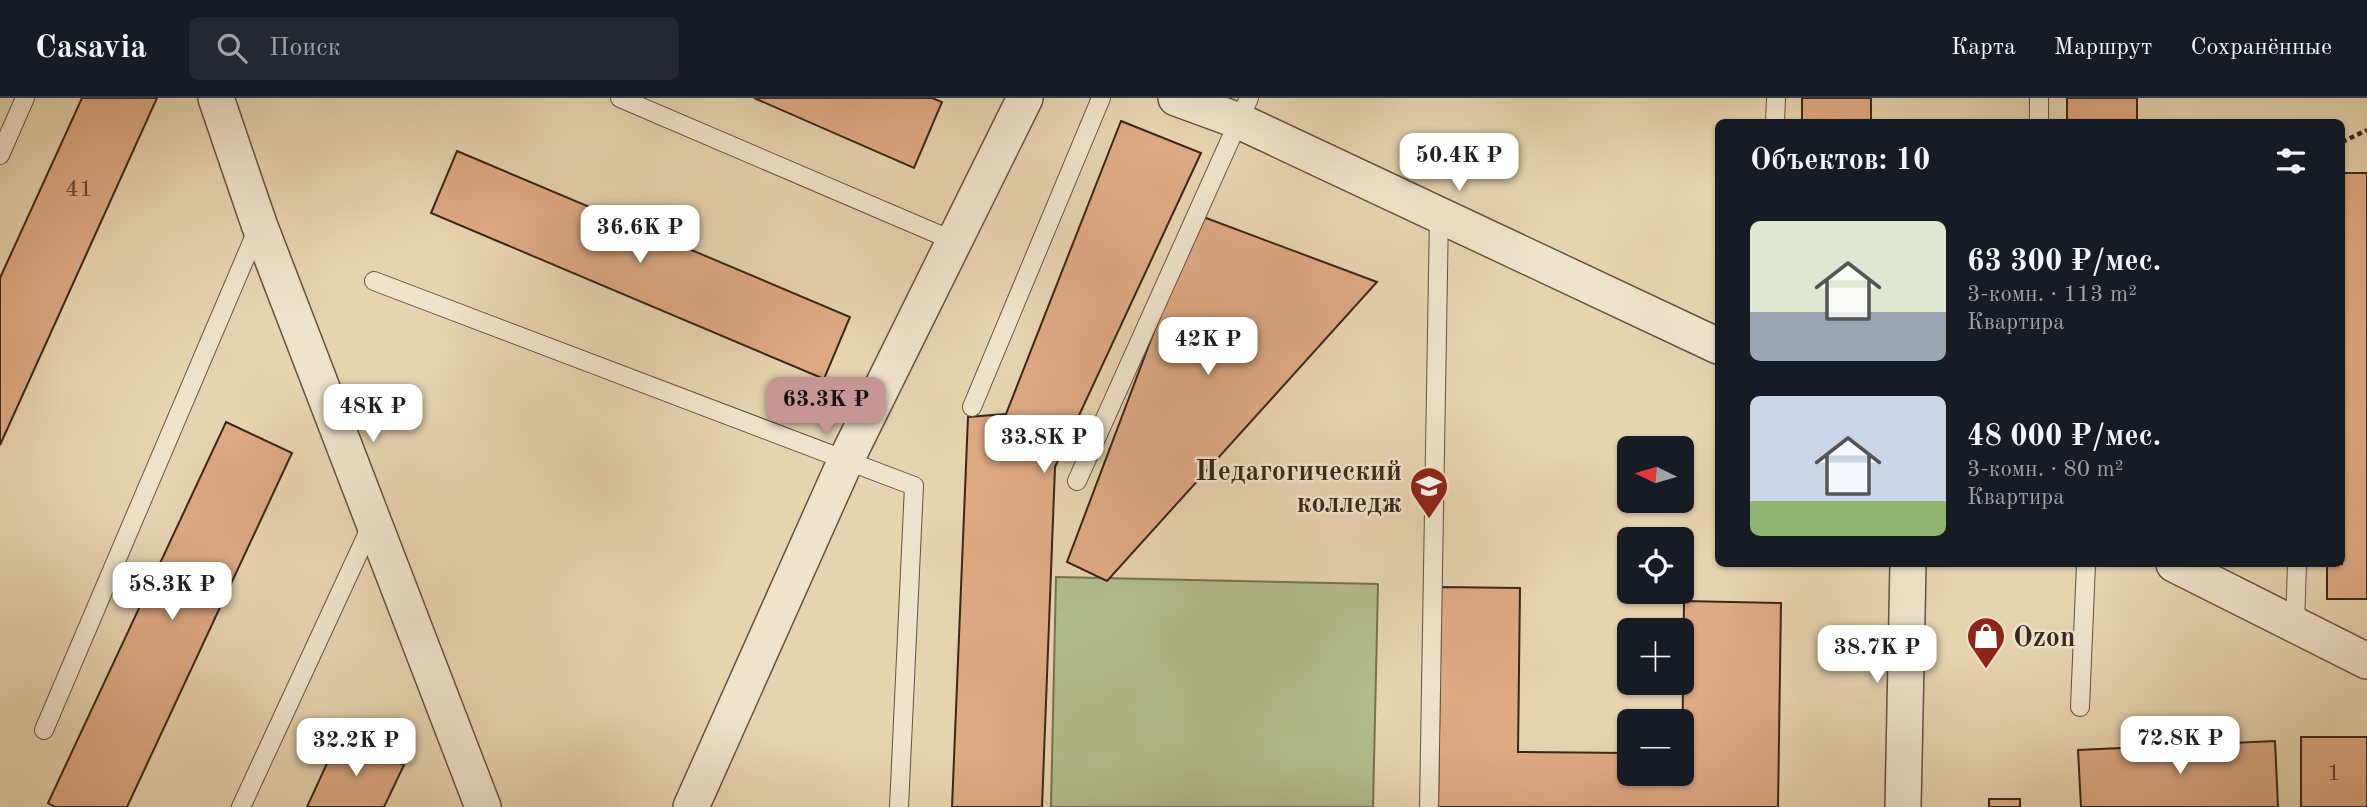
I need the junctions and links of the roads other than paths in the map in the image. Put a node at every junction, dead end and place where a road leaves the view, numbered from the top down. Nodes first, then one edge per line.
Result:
1 (25, 98) edge
2 (216, 98) edge
3 (620, 98) edge
4 (1025, 98) edge
5 (1101, 98) edge
6 (1176, 98) edge
7 (1776, 98) edge
8 (2039, 98) edge
9 (1244, 109) edge
10 (1775, 119) edge
11 (2039, 119) edge
12 (0, 155) edge
13 (1439, 214) junction
14 (259, 225) junction
15 (954, 241) junction
16 (374, 281) dead end
17 (1715, 345) edge
18 (972, 407) dead end
19 (845, 462) junction
20 (1077, 481) dead end
21 (373, 522) junction
22 (1908, 567) edge
23 (2086, 567) edge
24 (2180, 567) edge
25 (2297, 567) edge
26 (2295, 625) junction
27 (2367, 661) edge
28 (2080, 707) dead end
29 (44, 730) dead end
30 (241, 807) edge
31 (483, 807) edge
32 (691, 807) edge
33 (899, 807) edge
34 (1429, 807) edge
35 (1903, 807) edge

1 - 12 lane
2 - 14 street
3 - 15 lane
4 - 15 street
5 - 18 lane
6 - 9 street
7 - 10 lane
8 - 11 lane
9 - 13 street
9 - 20 lane
13 - 17 street
13 - 34 lane
14 - 21 street
14 - 29 lane
15 - 19 street
16 - 19 lane
19 - 32 street
19 - 33 lane
21 - 30 lane
21 - 31 street
22 - 35 street
23 - 28 lane
24 - 26 street
25 - 26 lane
26 - 27 street

